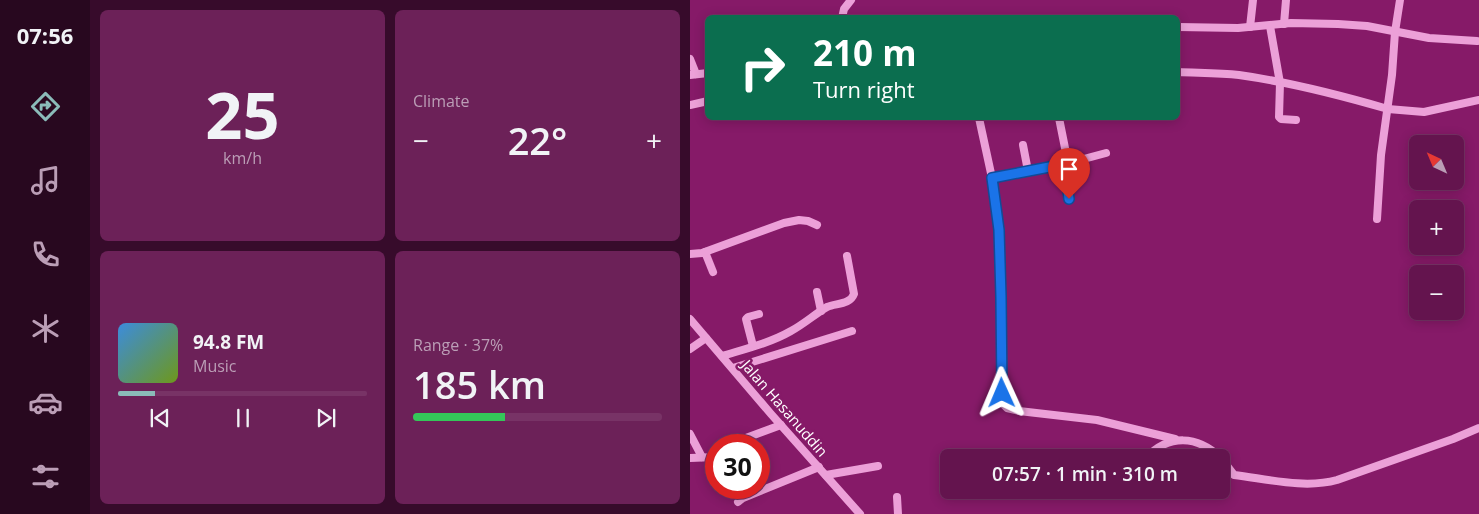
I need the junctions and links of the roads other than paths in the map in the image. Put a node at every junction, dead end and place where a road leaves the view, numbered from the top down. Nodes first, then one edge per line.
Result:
1 (851, 0) edge
2 (1253, 0) edge
3 (1286, 0) edge
4 (1400, 0) edge
5 (843, 15) edge
6 (1284, 24) junction
7 (1270, 26) junction
8 (1180, 27) edge
9 (1250, 27) junction
10 (1395, 32) junction
11 (1477, 41) dead end
12 (690, 59) edge
13 (1180, 72) edge
14 (693, 75) edge
15 (1280, 83) junction
16 (1479, 100) edge
17 (705, 102) edge
18 (690, 105) edge
19 (1386, 108) junction
20 (979, 120) edge
21 (1059, 120) edge
22 (1296, 120) dead end
23 (1023, 145) dead end
24 (1106, 153) dead end
25 (1067, 163) junction
26 (1028, 171) junction
27 (992, 178) junction
28 (1069, 199) dead end
29 (1377, 219) dead end
30 (817, 225) dead end
31 (705, 252) junction
32 (690, 254) edge
33 (847, 256) dead end
34 (713, 272) dead end
35 (817, 292) dead end
36 (821, 311) junction
37 (759, 314) dead end
38 (690, 319) edge
39 (852, 331) dead end
40 (706, 338) junction
41 (754, 346) junction
42 (690, 349) edge
43 (722, 356) junction
44 (733, 368) junction
45 (781, 425) junction
46 (1479, 428) edge
47 (690, 434) edge
48 (757, 434) edge
49 (1175, 439) junction
50 (1156, 449) edge
51 (1211, 449) edge
52 (702, 457) joint
53 (690, 458) edge
54 (878, 466) dead end
55 (819, 467) junction
56 (1230, 469) edge
57 (826, 475) junction
58 (897, 497) dead end
59 (738, 502) dead end
60 (860, 514) edge
61 (898, 514) edge

1 - 5 street
2 - 9 street
3 - 6 street
4 - 10 street
6 - 7 street
6 - 10 street
7 - 9 street
7 - 15 street
8 - 9 street
10 - 11 street
10 - 19 street
12 - 14 street
13 - 15 street
15 - 19 street
15 - 22 street
16 - 19 street
17 - 18 street
19 - 29 street
20 - 27 street
21 - 25 street
23 - 26 street
24 - 25 street
25 - 26 street
25 - 28 street
26 - 27 street
27 - 49 street
30 - 31 street
31 - 32 street
31 - 34 street
33 - 36 street
35 - 36 street
36 - 41 street
37 - 41 street
38 - 40 street, Jalan Hasanuddin
39 - 44 street
40 - 42 street
40 - 43 street, Jalan Hasanuddin
41 - 43 street
43 - 44 street, Jalan Hasanuddin
44 - 45 street, Jalan Hasanuddin
45 - 48 street
45 - 55 street, Jalan Hasanuddin
46 - 56 street
47 - 52 street
49 - 50 street
49 - 51 street
52 - 53 street
54 - 57 street
55 - 57 street, Jalan Hasanuddin
55 - 59 street
57 - 60 street, Jalan Hasanuddin
58 - 61 street

